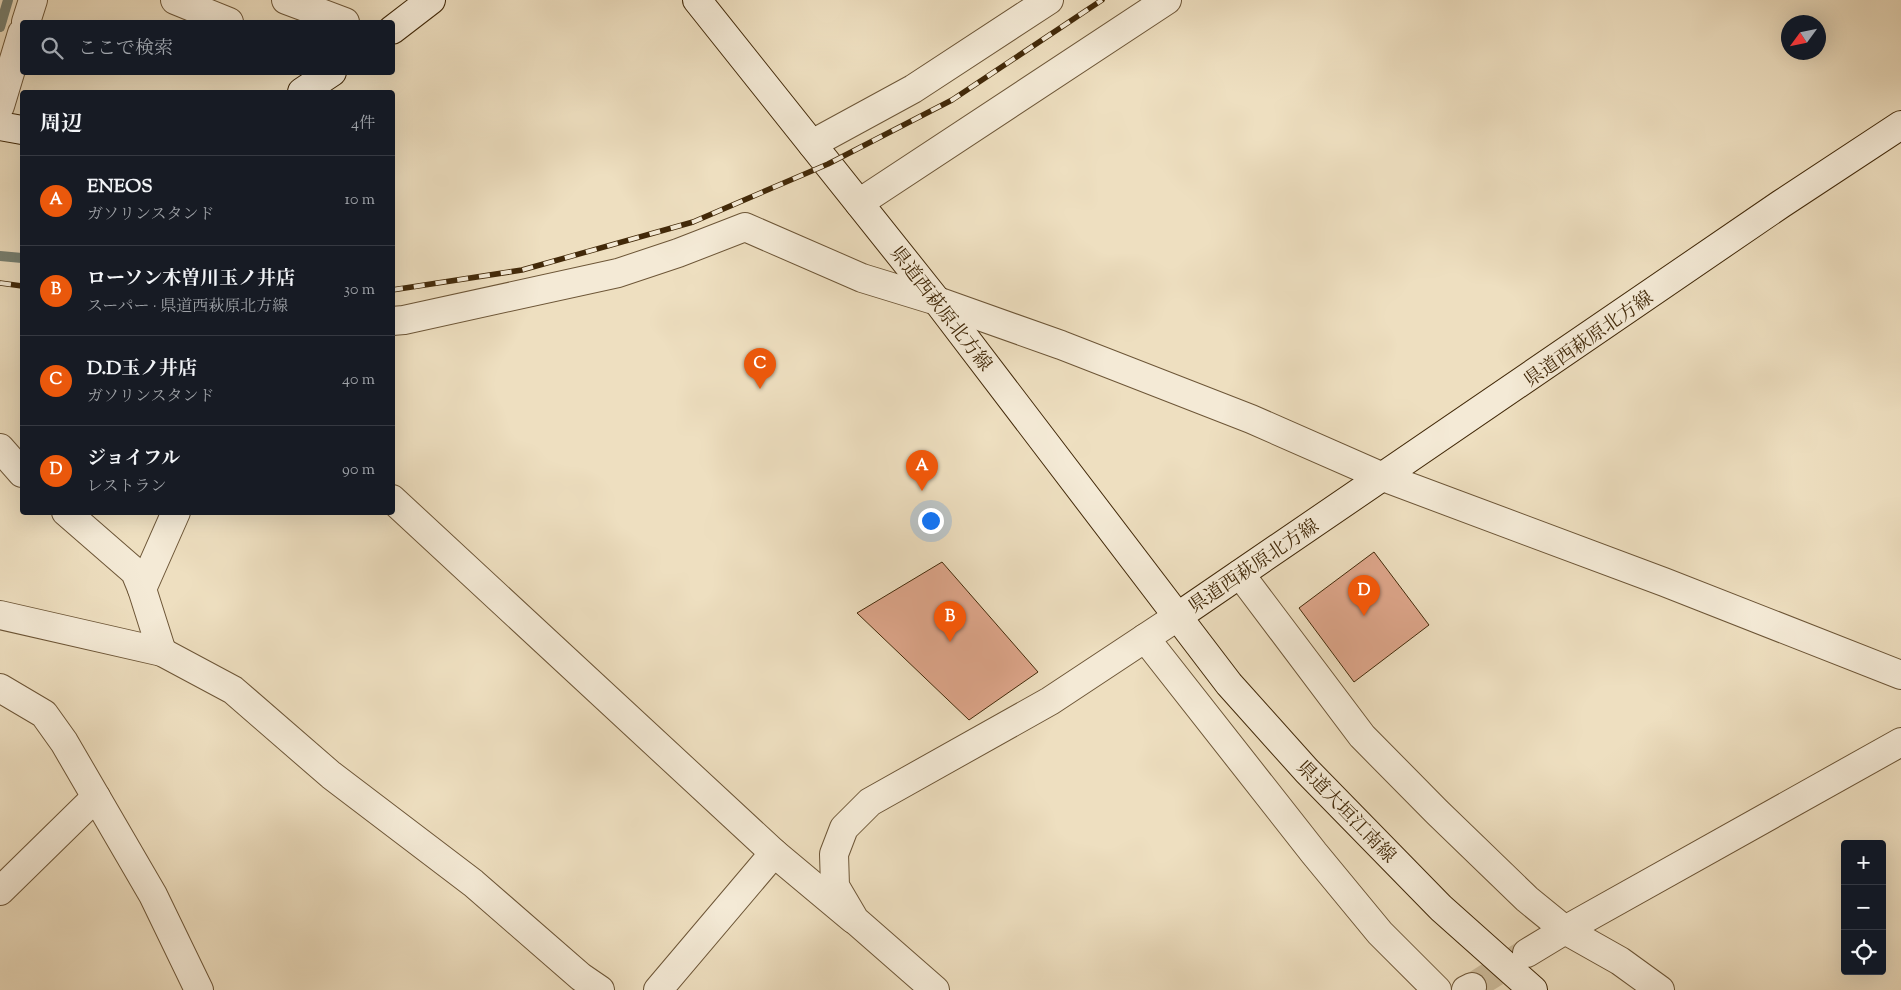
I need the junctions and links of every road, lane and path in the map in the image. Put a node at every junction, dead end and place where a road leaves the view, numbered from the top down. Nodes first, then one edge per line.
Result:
1 (33, 0) edge
2 (175, 0) edge
3 (286, 0) edge
4 (431, 0) edge
5 (697, 0) edge
6 (1049, 0) edge
7 (1166, 0) edge
8 (27, 20) edge
9 (224, 20) edge
10 (340, 20) edge
11 (395, 28) edge
12 (20, 40) edge
13 (328, 75) edge
14 (305, 90) edge
15 (0, 106) edge
16 (1901, 125) edge
17 (0, 126) edge
18 (20, 130) edge
19 (812, 144) junction
20 (860, 203) junction
21 (937, 301) junction
22 (395, 321) edge
23 (0, 448) edge
24 (20, 470) edge
25 (1383, 477) junction
26 (395, 502) edge
27 (70, 515) edge
28 (175, 515) edge
29 (1240, 574) junction
30 (142, 589) junction
31 (0, 615) edge
32 (1177, 617) junction
33 (1145, 638) junction
34 (162, 652) junction
35 (1901, 675) edge
36 (0, 688) edge
37 (1901, 742) edge
38 (96, 797) junction
39 (774, 853) junction
40 (0, 891) edge
41 (855, 920) junction
42 (1565, 930) junction
43 (1527, 953) tunnel mouth
44 (199, 990) edge
45 (600, 990) edge
46 (658, 990) edge
47 (935, 990) edge
48 (1437, 990) edge
49 (1533, 990) edge
50 (1660, 990) edge

1 - 8 street
2 - 9 street
3 - 10 street
4 - 11 street
5 - 19 street, 県道西萩原北方線
6 - 19 street
7 - 20 street
12 - 15 street
13 - 14 street
16 - 25 street, 県道西萩原北方線
17 - 18 street
19 - 20 street, 県道西萩原北方線
20 - 21 street, 県道西萩原北方線
21 - 22 street
21 - 25 street
21 - 32 street, 県道西萩原北方線
23 - 24 street
25 - 29 street, 県道西萩原北方線
25 - 35 street
26 - 39 street
27 - 30 street
28 - 30 street
29 - 32 street, 県道西萩原北方線
29 - 42 street
30 - 34 street
31 - 34 street
32 - 33 street
32 - 49 street, 県道大垣江南線
33 - 41 street
33 - 48 street
34 - 45 street
36 - 38 street
37 - 42 street
38 - 40 street
38 - 44 street
39 - 41 street
39 - 46 street
41 - 47 street
42 - 43 street
42 - 50 street

